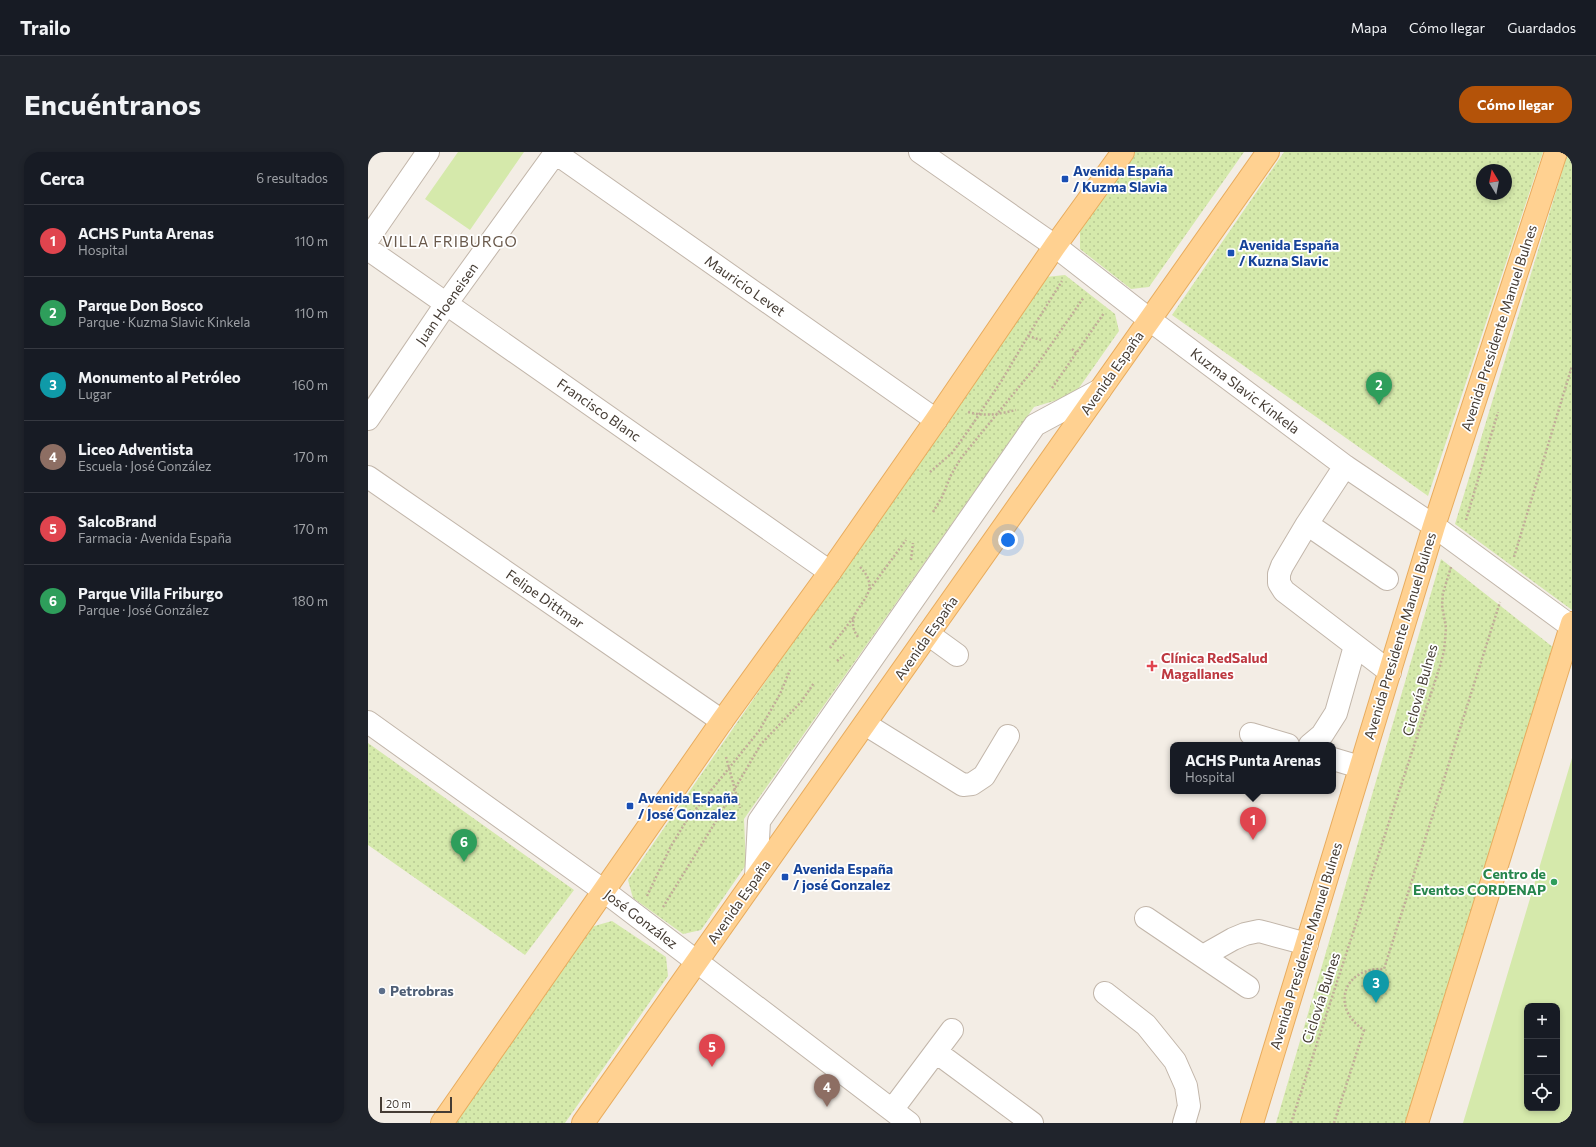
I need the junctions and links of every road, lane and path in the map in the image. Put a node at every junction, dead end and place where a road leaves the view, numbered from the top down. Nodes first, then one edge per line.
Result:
1 (428, 152) edge
2 (555, 152) edge
3 (920, 152) edge
4 (1124, 152) edge
5 (1268, 152) edge
6 (1556, 152) edge
7 (368, 239) edge
8 (1054, 246) junction
9 (368, 248) edge
10 (1062, 281) dead end
11 (1085, 296) dead end
12 (446, 304) junction
13 (1105, 312) dead end
14 (1150, 320) junction
15 (1028, 336) junction
16 (1041, 340) dead end
17 (1072, 349) dead end
18 (1076, 353) junction
19 (1572, 366) edge
20 (1051, 389) dead end
21 (1100, 390) junction
22 (1020, 409) dead end
23 (1498, 410) dead end
24 (966, 412) dead end
25 (997, 414) junction
26 (979, 415) junction
27 (368, 419) edge
28 (936, 420) junction
29 (1345, 466) junction
30 (928, 474) dead end
31 (368, 477) edge
32 (933, 512) dead end
33 (1307, 524) junction
34 (1434, 526) junction
35 (906, 540) dead end
36 (1458, 544) junction
37 (843, 553) junction
38 (830, 572) junction
39 (1387, 578) dead end
40 (1507, 579) junction
41 (870, 590) junction
42 (853, 617) junction
43 (1572, 625) edge
44 (928, 634) junction
45 (1355, 646) junction
46 (830, 648) dead end
47 (876, 653) junction
48 (957, 655) dead end
49 (792, 665) dead end
50 (1390, 672) junction
51 (814, 683) dead end
52 (722, 721) junction
53 (368, 722) edge
54 (865, 724) junction
55 (1251, 734) dead end
56 (1008, 736) dead end
57 (1278, 742) edge
58 (1314, 742) edge
59 (725, 755) dead end
60 (1336, 760) edge
61 (729, 767) junction
62 (1360, 767) junction
63 (735, 788) junction
64 (740, 810) dead end
65 (756, 877) junction
66 (604, 891) junction
67 (644, 901) dead end
68 (659, 912) dead end
69 (1146, 918) dead end
70 (1307, 944) junction
71 (1203, 956) junction
72 (697, 962) junction
73 (1248, 987) dead end
74 (1105, 993) dead end
75 (952, 1030) dead end
76 (936, 1052) junction
77 (900, 1117) edge
78 (442, 1123) edge
79 (583, 1123) edge
80 (1032, 1123) edge
81 (1184, 1123) edge
82 (1252, 1123) edge
83 (1291, 1123) edge
84 (1334, 1123) edge
85 (1416, 1123) edge

1 - 7 street
2 - 12 street, Juan Hoeneisen
2 - 28 street, Mauricio Levet
3 - 8 street, Kuzma Slavic Kinkela
4 - 8 main road
5 - 14 main road, Avenida España
6 - 34 main road, Avenida Presidente Manuel Bulnes
8 - 14 street, Kuzma Slavic Kinkela
8 - 28 main road
9 - 12 street, Francisco Blanc
10 - 15 path
11 - 25 path
12 - 27 street, Juan Hoeneisen
12 - 38 street, Francisco Blanc
13 - 18 path
14 - 21 main road, Avenida España
14 - 29 street, Kuzma Slavic Kinkela
15 - 16 path
15 - 26 path
17 - 18 path
18 - 20 path
19 - 40 path
21 - 44 main road, Avenida España
21 - 47 street
22 - 25 path
23 - 36 path, Ciclovía Bulnes
24 - 26 path
25 - 26 path
25 - 32 path
26 - 30 path
28 - 37 main road
29 - 33 street
29 - 34 street, Kuzma Slavic Kinkela
31 - 52 street, Felipe Dittmar
33 - 39 street
33 - 45 street
34 - 36 street, Kuzma Slavic Kinkela
34 - 50 main road, Avenida Presidente Manuel Bulnes
35 - 41 path
36 - 40 street, Kuzma Slavic Kinkela
36 - 83 path, Ciclovía Bulnes
37 - 38 main road
37 - 41 path
38 - 52 main road
40 - 43 street, Kuzma Slavic Kinkela
40 - 84 path
41 - 42 path
42 - 46 path
42 - 47 path
43 - 85 main road
44 - 48 street
44 - 54 main road, Avenida España
45 - 50 street
45 - 58 street
47 - 65 street
49 - 61 path
50 - 62 main road, Avenida Presidente Manuel Bulnes
51 - 63 path
52 - 66 main road
53 - 66 street, José González
54 - 56 street
54 - 65 main road, Avenida España
55 - 57 street
59 - 61 path
60 - 62 street
61 - 63 path
61 - 67 path
62 - 70 main road, Avenida Presidente Manuel Bulnes
63 - 64 path
63 - 68 path
65 - 72 main road, Avenida España
66 - 72 street, José González
66 - 78 main road
69 - 71 street
70 - 71 street
70 - 82 main road, Avenida Presidente Manuel Bulnes
71 - 73 street
72 - 77 street, José González
72 - 79 main road, Avenida España
74 - 81 street
75 - 76 street
76 - 77 street
76 - 80 street

